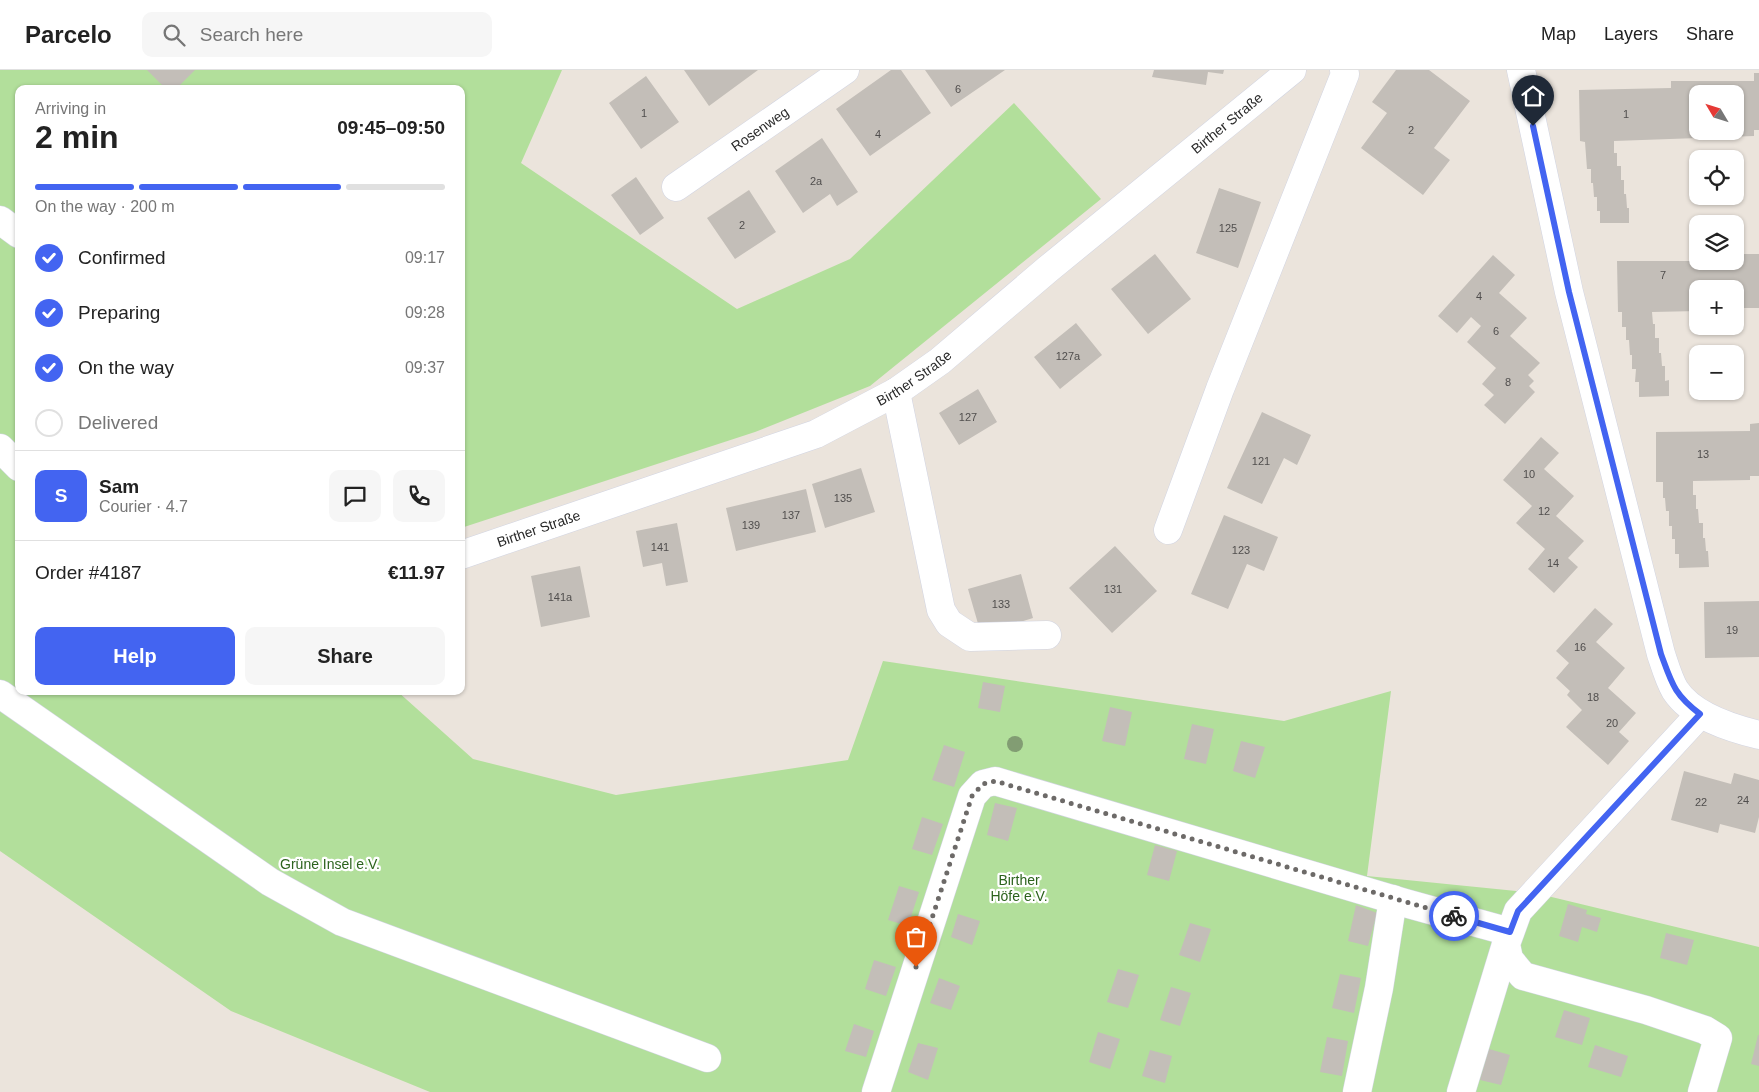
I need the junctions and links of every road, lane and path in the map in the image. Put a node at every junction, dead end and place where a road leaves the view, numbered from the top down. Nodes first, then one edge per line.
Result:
1 (845, 70) edge
2 (1292, 70) edge
3 (1344, 70) edge
4 (1521, 70) edge
5 (676, 187) dead end
6 (0, 220) edge
7 (15, 231) edge
8 (896, 392) junction
9 (0, 448) edge
10 (15, 463) edge
11 (1168, 530) dead end
12 (465, 554) edge
13 (1047, 635) dead end
14 (0, 694) edge
15 (1700, 714) junction
16 (1759, 735) edge
17 (1393, 899) junction
18 (1508, 938) junction
19 (707, 1058) dead end
20 (876, 1092) edge
21 (1357, 1092) edge
22 (1462, 1092) edge
23 (1702, 1092) edge

1 - 5 street, Rosenweg
2 - 8 street, Birther Straße
3 - 11 street
4 - 15 street
6 - 7 street
8 - 12 street, Birther Straße
8 - 13 street
9 - 10 street
14 - 19 street
15 - 16 street
15 - 18 street
17 - 18 street
17 - 20 street
17 - 21 street
18 - 22 street
18 - 23 street

